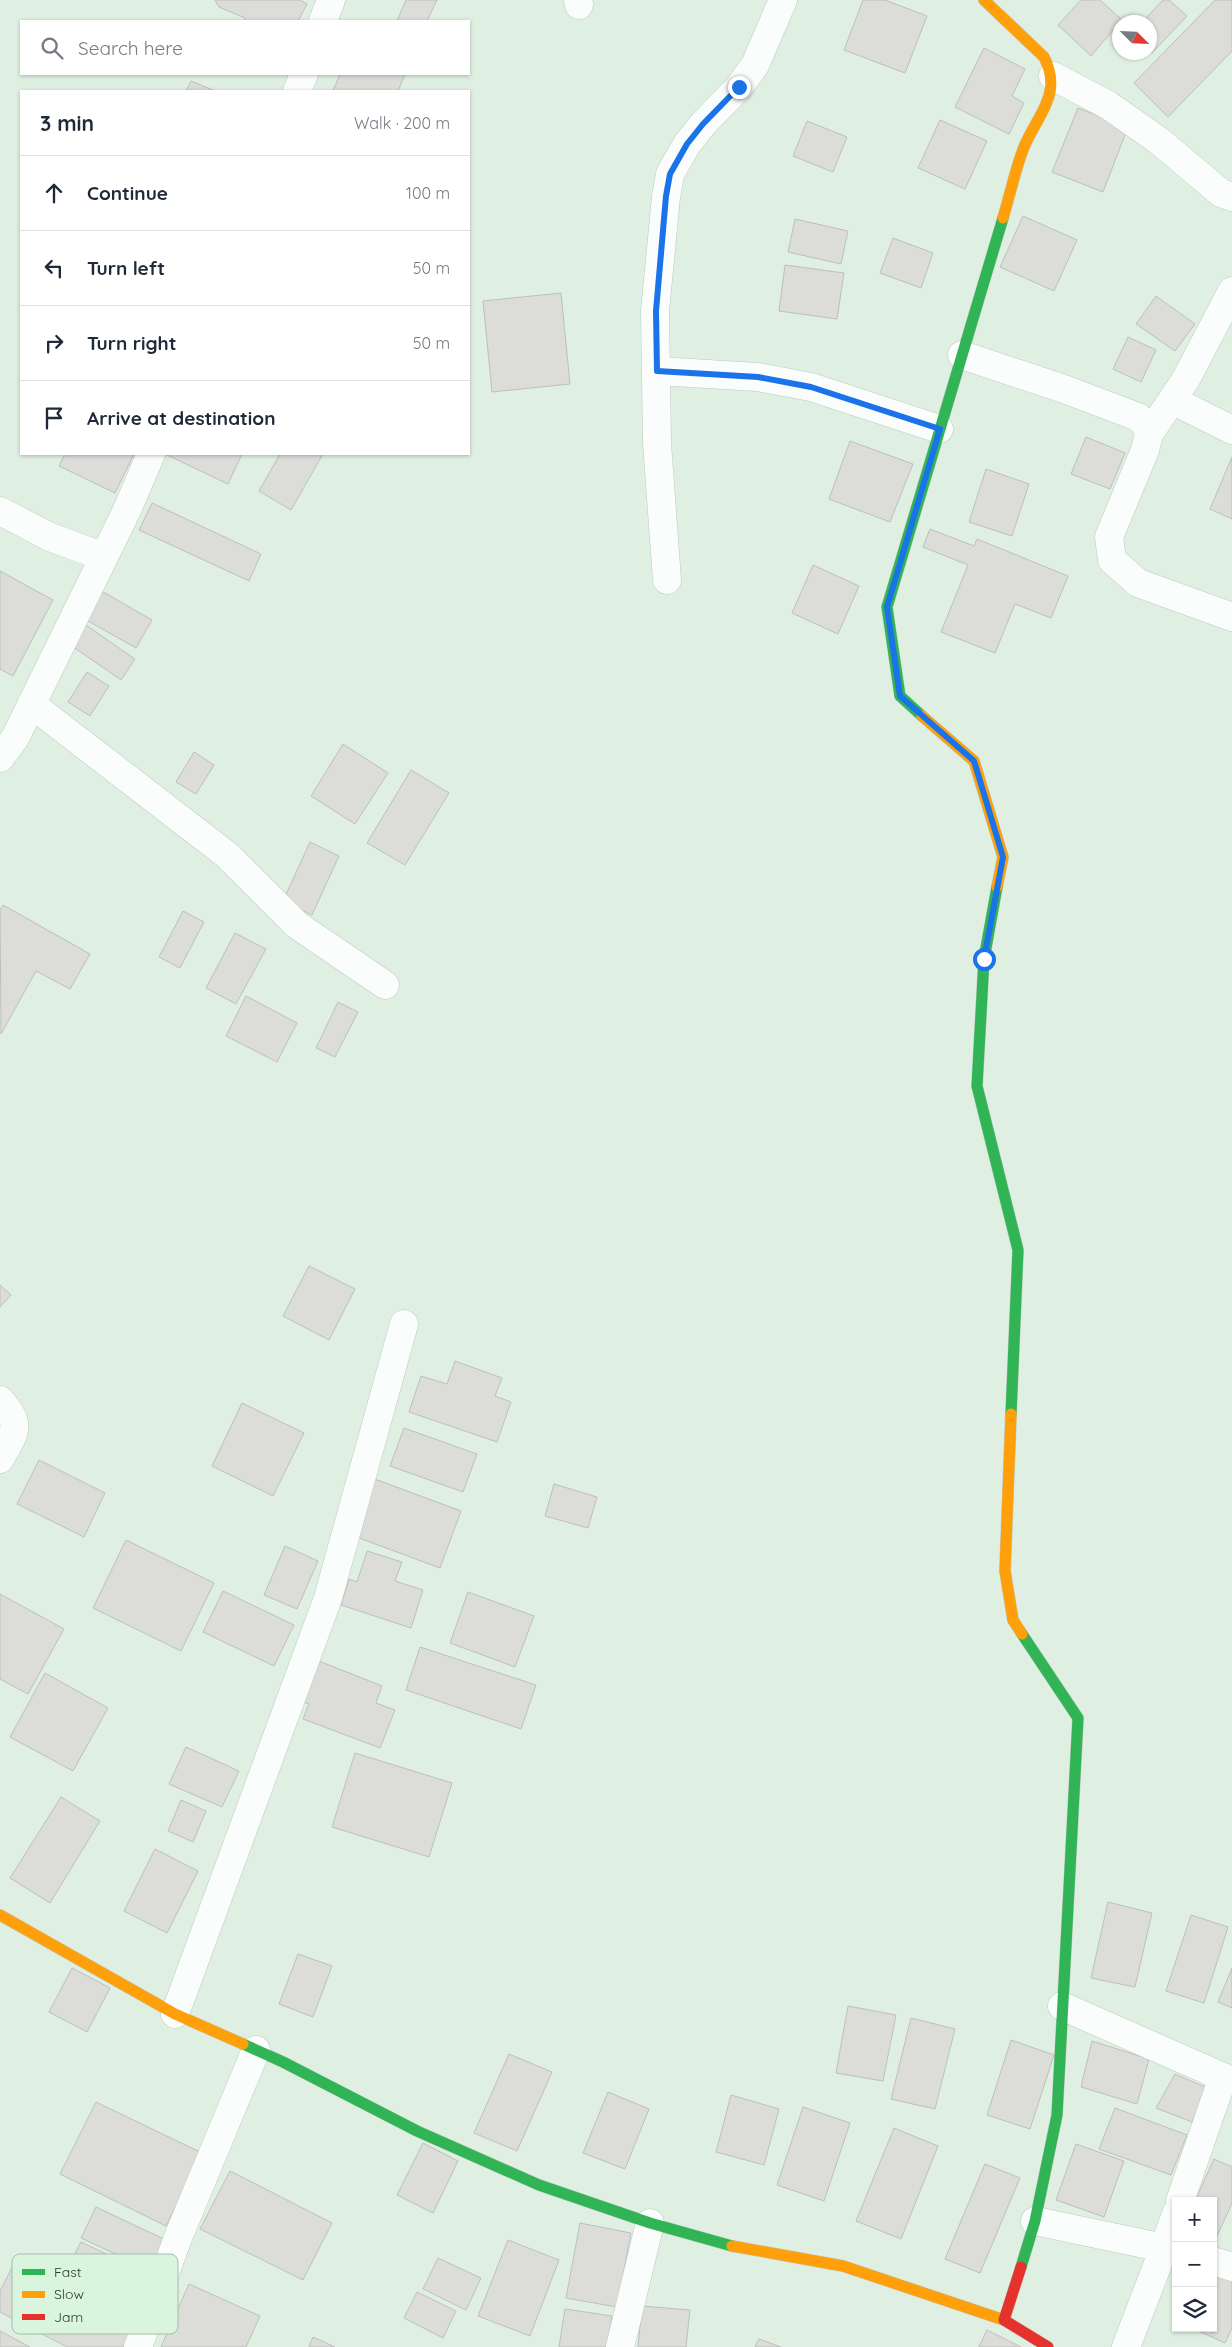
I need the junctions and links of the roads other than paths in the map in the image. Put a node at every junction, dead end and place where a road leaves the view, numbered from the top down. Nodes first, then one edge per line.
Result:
1 (331, 0) edge
2 (783, 0) edge
3 (984, 0) edge
4 (323, 20) edge
5 (304, 75) edge
6 (1053, 76) junction
7 (297, 90) edge
8 (1232, 197) edge
9 (1232, 291) edge
10 (962, 355) junction
11 (657, 371) junction
12 (1172, 400) junction
13 (940, 429) junction
14 (1232, 430) edge
15 (1149, 434) junction
16 (151, 455) edge
17 (0, 510) edge
18 (104, 557) junction
19 (667, 580) dead end
20 (1232, 617) edge
21 (31, 704) junction
22 (0, 758) edge
23 (385, 985) dead end
24 (404, 1324) dead end
25 (0, 1400) edge
26 (0, 1459) edge
27 (0, 1915) edge
28 (1062, 2006) junction
29 (175, 2014) junction
30 (256, 2050) junction
31 (1227, 2079) edge
32 (1182, 2197) edge
33 (1035, 2221) junction
34 (650, 2223) junction
35 (1170, 2249) edge
36 (172, 2254) edge
37 (1217, 2262) edge
38 (1232, 2268) edge
39 (1004, 2320) junction
40 (143, 2334) edge
41 (138, 2347) edge
42 (620, 2347) edge
43 (1048, 2347) edge
44 (1126, 2347) edge

1 - 4 street
2 - 11 street
3 - 6 street
5 - 7 street
6 - 8 street
6 - 10 street
9 - 12 street
10 - 13 street
10 - 15 street
11 - 13 street
11 - 19 street
12 - 14 street
12 - 15 street
13 - 28 street
15 - 20 street
16 - 18 street
17 - 18 street
18 - 21 street
21 - 22 street
21 - 23 street
24 - 29 street
25 - 26 street
27 - 29 street
28 - 31 street
28 - 33 street
29 - 30 street
30 - 34 street
30 - 36 street
31 - 32 street
33 - 35 street
33 - 39 street
34 - 39 street
34 - 42 street
35 - 44 street
37 - 38 street
39 - 43 street
40 - 41 street

